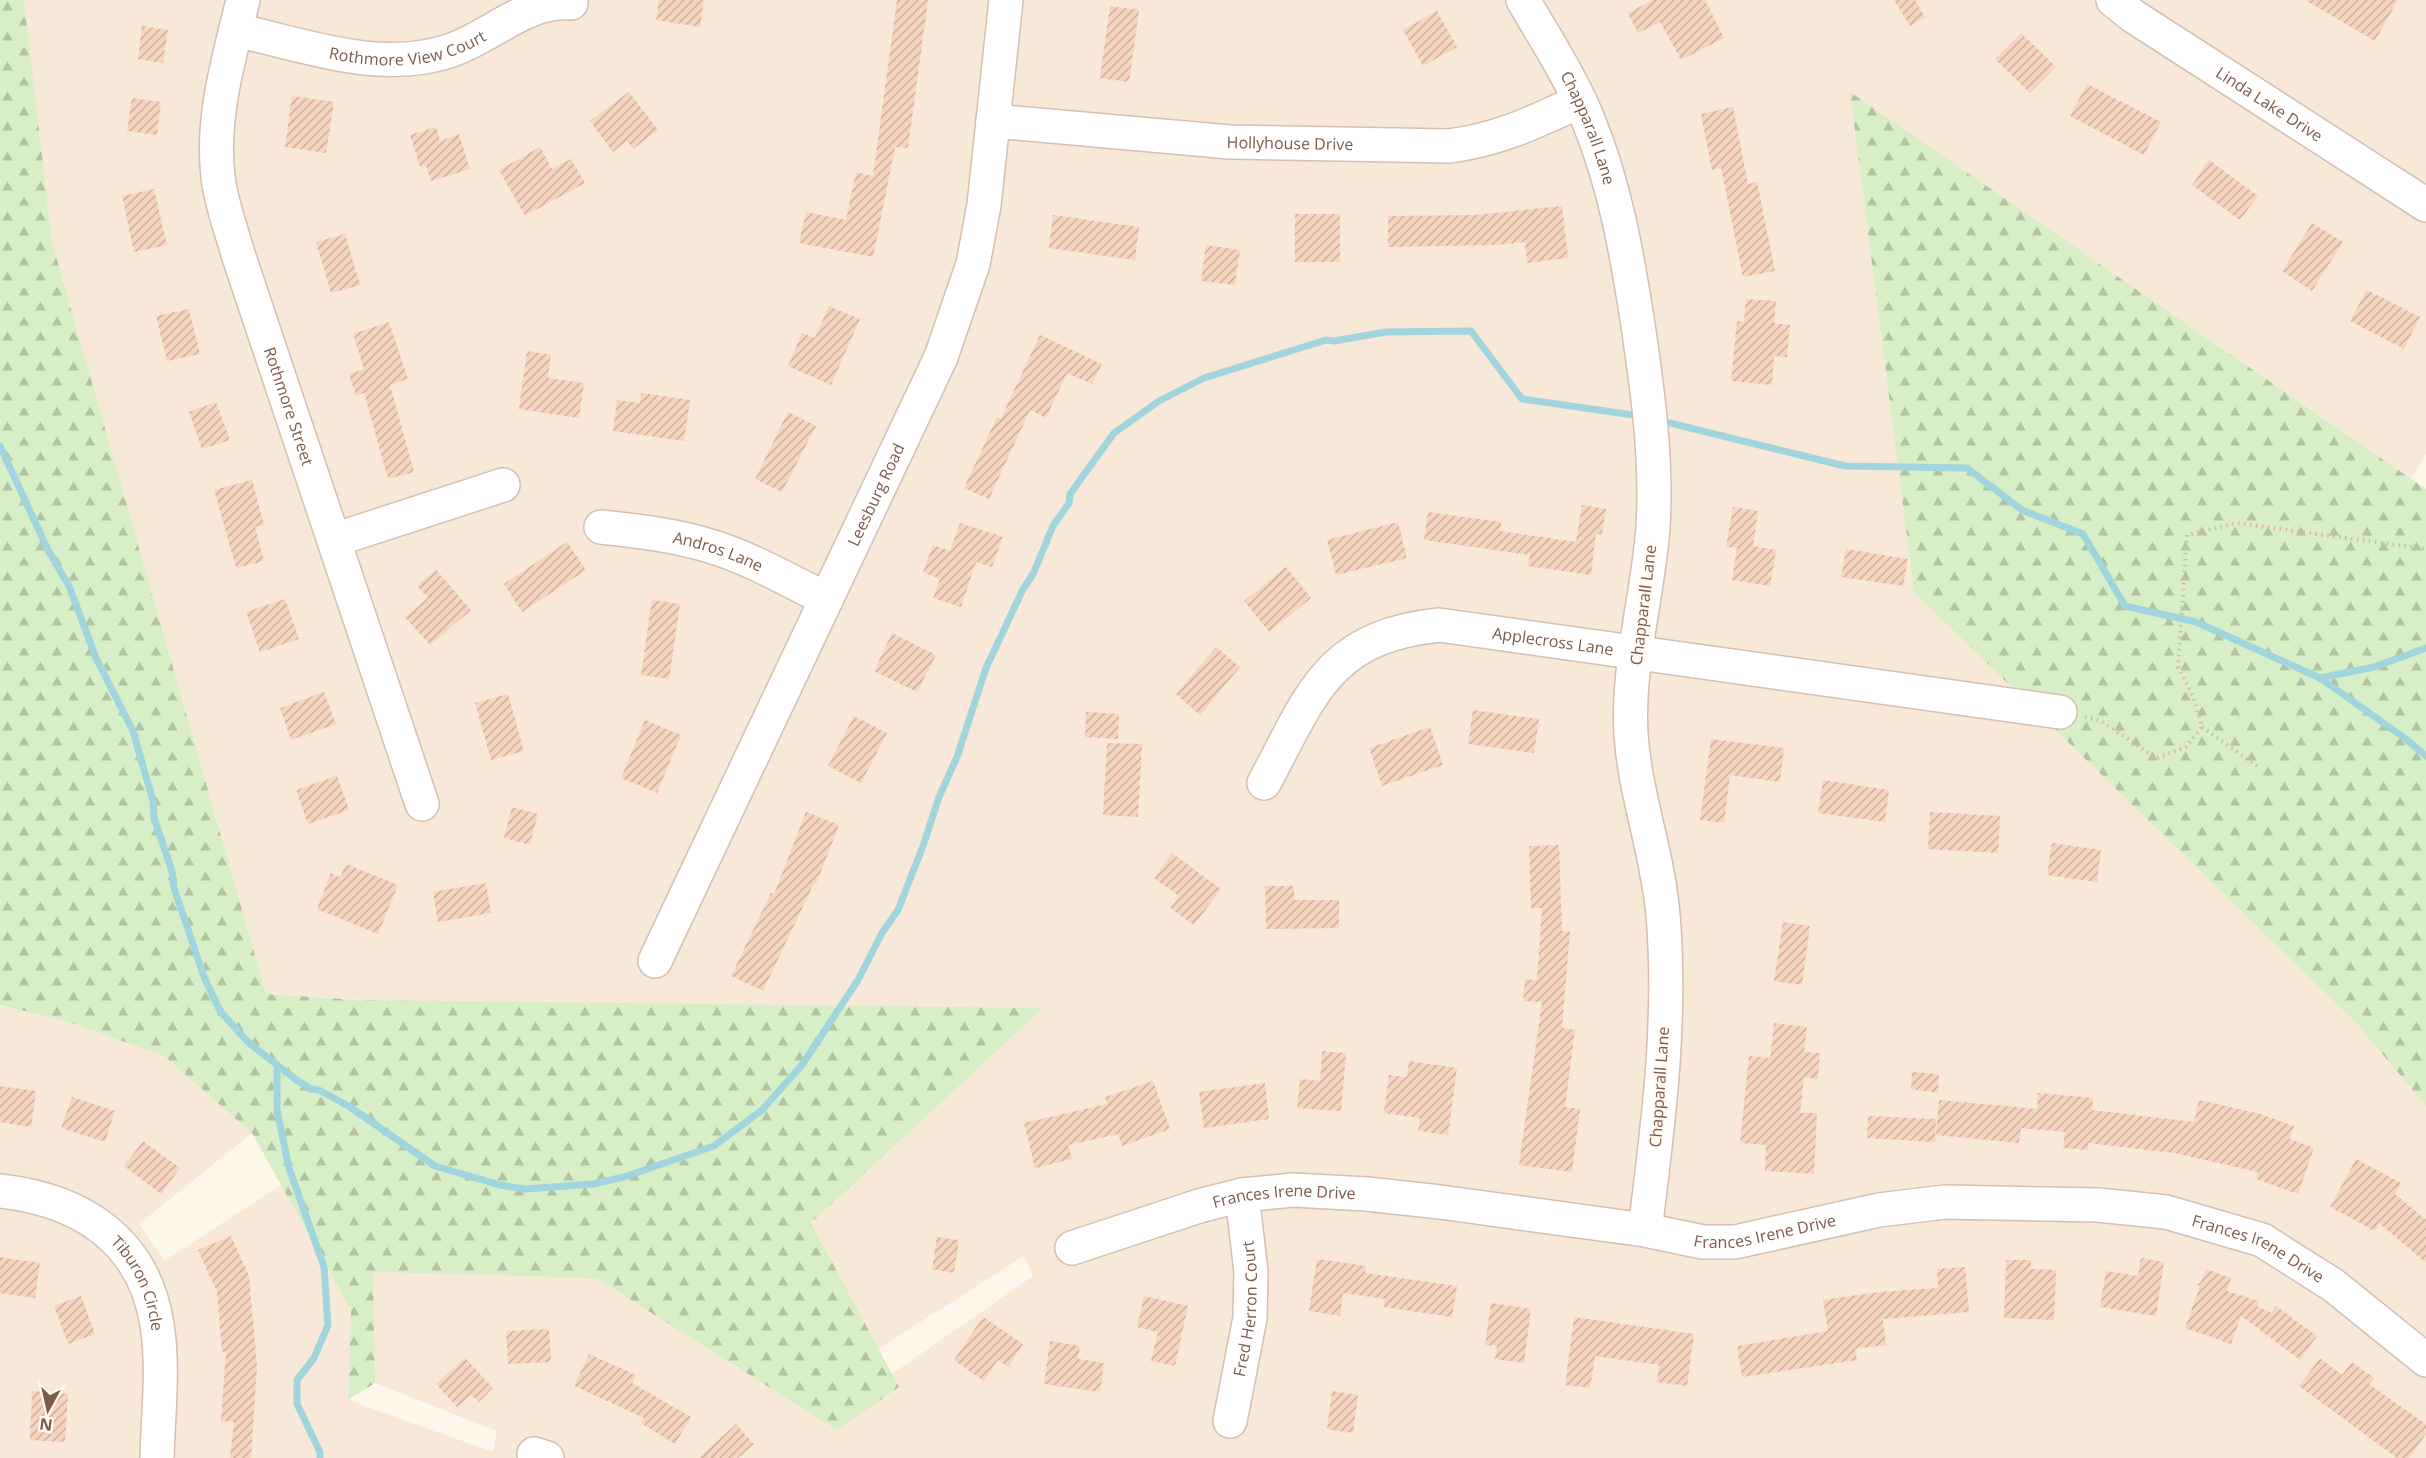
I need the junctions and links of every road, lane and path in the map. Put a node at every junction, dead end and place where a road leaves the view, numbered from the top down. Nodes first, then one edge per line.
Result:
1 (1006, 0) edge
2 (1523, 0) edge
3 (2113, 0) edge
4 (571, 3) dead end
5 (239, 15) edge
6 (1580, 101) junction
7 (993, 121) junction
8 (2426, 205) edge
9 (503, 485) dead end
10 (601, 527) dead end
11 (334, 540) junction
12 (2426, 549) edge
13 (826, 599) junction
14 (1637, 651) junction
15 (2060, 712) joint
16 (2202, 727) junction
17 (2257, 766) dead end
18 (1264, 783) dead end
19 (422, 804) dead end
20 (655, 961) dead end
21 (0, 1191) edge
22 (1242, 1196) junction
23 (1645, 1230) junction
24 (1072, 1248) dead end
25 (2426, 1360) edge
26 (1230, 1421) dead end
27 (157, 1458) edge

1 - 7 street, Leesburg Road
2 - 6 street, Chapparall Lane
3 - 8 street, Linda Lake Drive
4 - 5 street, Rothmore View Court
5 - 11 street, Rothmore Street
6 - 7 street, Hollyhouse Drive
6 - 14 street, Chapparall Lane
7 - 13 street, Leesburg Road
9 - 11 street
10 - 13 street, Andros Lane
11 - 19 street, Rothmore Street
12 - 16 path
13 - 20 street, Leesburg Road
14 - 15 street, Applecross Lane
14 - 18 street, Applecross Lane
14 - 23 street, Chapparall Lane
15 - 16 path
16 - 17 path
21 - 27 street, Tiburon Circle
22 - 23 street, Frances Irene Drive
22 - 24 street, Frances Irene Drive
22 - 26 street, Fred Herron Court
23 - 25 street, Frances Irene Drive

